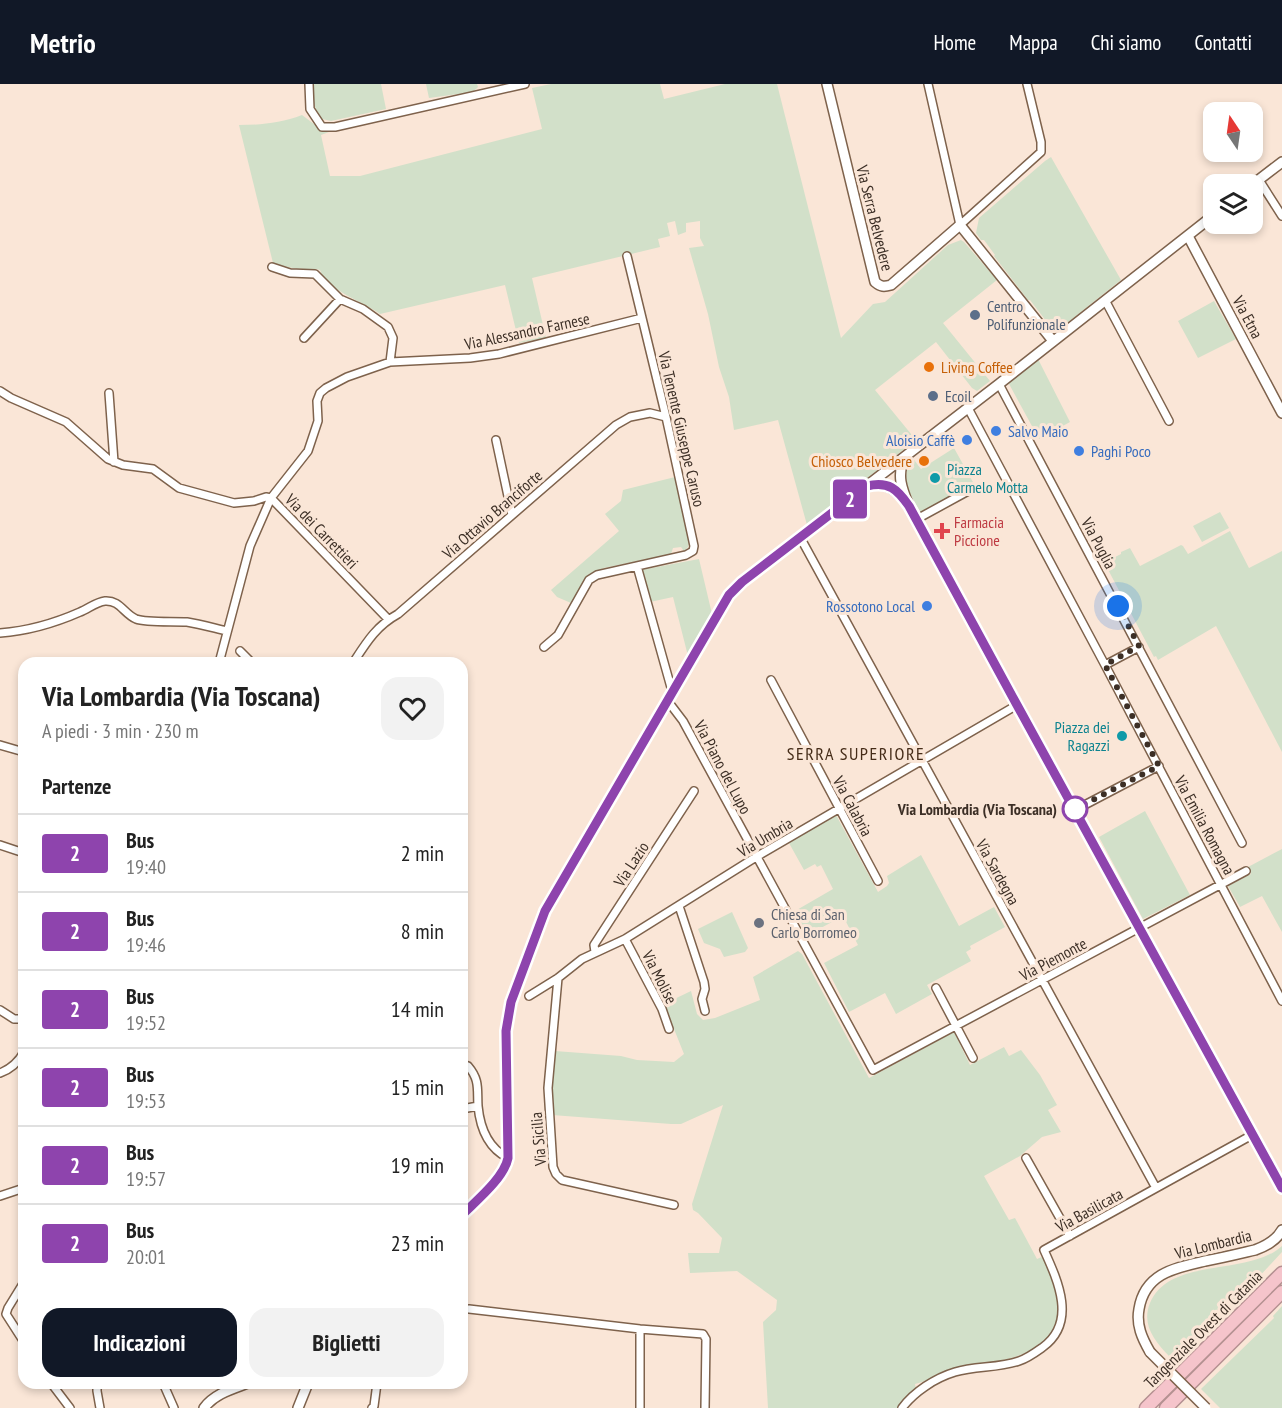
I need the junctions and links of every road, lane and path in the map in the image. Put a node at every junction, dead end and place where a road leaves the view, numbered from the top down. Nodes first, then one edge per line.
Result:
1 (309, 84) edge
2 (482, 84) edge
3 (525, 84) edge
4 (827, 84) edge
5 (927, 84) edge
6 (1027, 84) edge
7 (484, 93) junction
8 (1282, 162) edge
9 (1263, 177) edge
10 (1263, 191) edge
11 (1282, 216) edge
12 (1203, 224) edge
13 (960, 225) junction
14 (1188, 236) junction
15 (627, 256) dead end
16 (272, 267) dead end
17 (340, 298) junction
18 (1105, 300) junction
19 (642, 318) junction
20 (304, 338) dead end
21 (1053, 341) junction
22 (390, 362) junction
23 (999, 384) junction
24 (0, 391) edge
25 (109, 393) dead end
26 (968, 408) junction
27 (1282, 413) edge
28 (666, 417) junction
29 (1169, 421) dead end
30 (496, 440) dead end
31 (905, 456) junction
32 (114, 462) junction
33 (888, 470) junction
34 (867, 486) junction
35 (898, 486) junction
36 (970, 490) dead end
37 (272, 498) junction
38 (512, 515) junction
39 (917, 519) junction
40 (800, 537) junction
41 (637, 566) junction
42 (388, 619) junction
43 (227, 631) junction
44 (0, 633) edge
45 (1139, 646) junction
46 (544, 647) dead end
47 (240, 651) dead end
48 (220, 657) edge
49 (246, 657) edge
50 (357, 657) edge
51 (1105, 665) junction
52 (771, 680) dead end
53 (669, 696) junction
54 (1017, 705) junction
55 (0, 745) edge
56 (18, 750) edge
57 (922, 760) junction
58 (1159, 766) junction
59 (694, 791) dead end
60 (839, 808) junction
61 (1075, 810) junction
62 (1242, 843) dead end
63 (0, 845) edge
64 (18, 851) edge
65 (756, 858) junction
66 (1246, 871) dead end
67 (878, 881) dead end
68 (1221, 884) junction
69 (679, 906) junction
70 (1139, 928) junction
71 (625, 939) junction
72 (595, 952) junction
73 (558, 978) junction
74 (1042, 980) junction
75 (936, 988) dead end
76 (529, 996) dead end
77 (1282, 1001) edge
78 (0, 1010) edge
79 (705, 1011) dead end
80 (18, 1018) edge
81 (956, 1026) junction
82 (669, 1029) dead end
83 (973, 1058) dead end
84 (18, 1060) edge
85 (468, 1066) edge
86 (873, 1070) joint
87 (0, 1073) edge
88 (478, 1106) junction
89 (468, 1108) edge
90 (1252, 1135) junction
91 (508, 1158) junction
92 (1026, 1158) dead end
93 (1156, 1188) junction
94 (1282, 1188) edge
95 (18, 1190) edge
96 (0, 1196) edge
97 (674, 1205) dead end
98 (468, 1209) edge
99 (1282, 1230) edge
100 (1070, 1236) junction
101 (1282, 1273) edge
102 (18, 1292) edge
103 (1282, 1292) edge
104 (469, 1309) dead end
105 (640, 1329) junction
106 (18, 1333) edge
107 (56, 1389) edge
108 (97, 1389) edge
109 (166, 1389) edge
110 (231, 1389) edge
111 (306, 1389) edge
112 (376, 1389) edge
113 (374, 1407) edge
114 (70, 1408) edge
115 (100, 1408) edge
116 (174, 1408) edge
117 (204, 1408) edge
118 (298, 1408) edge
119 (640, 1408) edge
120 (705, 1408) edge
121 (902, 1408) edge
122 (1146, 1408) edge
123 (1166, 1408) edge
124 (1206, 1408) edge

1 - 7 street
2 - 7 street
3 - 7 street
4 - 13 street, Via Serra Belvedere
5 - 13 street
6 - 13 street
8 - 9 street
10 - 11 street
12 - 14 street
13 - 21 street
14 - 18 street
14 - 27 street, Via Etna
15 - 19 street, Via Tenente Giuseppe Caruso
16 - 17 street
17 - 20 street
17 - 22 street
18 - 21 street
18 - 29 street
19 - 22 street, Via Alessandro Farnese
19 - 28 street, Via Tenente Giuseppe Caruso
21 - 23 street
22 - 37 street, Via Alessandro Farnese
23 - 26 street
23 - 45 street, Via Puglia
24 - 32 street, Via dei Carrettieri
25 - 32 street
26 - 31 street
26 - 51 street, Via Emilia Romagna
28 - 38 street, Via Ottavio Branciforte
28 - 41 street, Via Tenente Giuseppe Caruso
30 - 38 street
31 - 33 street
31 - 35 street
32 - 37 street, Via dei Carrettieri
33 - 34 street
33 - 35 street
34 - 35 street
34 - 40 street
35 - 39 street
36 - 39 street
37 - 42 street, Via dei Carrettieri
37 - 43 street, Via Alessandro Farnese
38 - 42 street, Via Ottavio Branciforte
39 - 54 street
40 - 53 street
40 - 57 street, Via Sardegna
41 - 46 street
41 - 53 street, Via Piano del Lupo
42 - 50 street, Via Ottavio Branciforte
43 - 44 street
43 - 48 street, Via Alessandro Farnese
45 - 51 street
45 - 62 street, Via Puglia
47 - 49 street
51 - 58 street, Via Emilia Romagna
52 - 60 street, Via Calabria
53 - 65 street, Via Piano del Lupo
53 - 91 street
54 - 57 street, Via Umbria
54 - 61 street
55 - 56 street
57 - 60 street, Via Umbria
57 - 74 street, Via Sardegna
58 - 61 street
58 - 68 street, Via Emilia Romagna
59 - 72 street, Via Lazio
60 - 65 street, Via Umbria
60 - 67 street, Via Calabria
61 - 70 street
63 - 64 street
65 - 69 street, Via Umbria
65 - 86 street, Via Piano del Lupo
66 - 68 street, Via Piemonte
68 - 70 street, Via Piemonte
68 - 77 street, Via Emilia Romagna
69 - 71 street, Via Umbria
69 - 79 street
70 - 74 street, Via Piemonte
70 - 90 street
71 - 72 street, Via Umbria
71 - 82 street, Via Molise
72 - 73 street, Via Umbria
73 - 76 street, Via Umbria
73 - 97 street, Via Sicilia
74 - 81 street, Via Piemonte
74 - 93 street, Via Sardegna
75 - 81 street
78 - 80 street
81 - 83 street
81 - 86 street, Via Piemonte
84 - 87 street
85 - 88 street
88 - 89 street
88 - 91 street
90 - 93 street, Via Basilicata
90 - 94 street
91 - 98 street
92 - 100 street
93 - 100 street, Via Basilicata
95 - 96 street
99 - 124 street, Via Lombardia, bridge
100 - 121 street, Via Basilicata
101 - 122 highway, Tangenziale Ovest di Catania
102 - 106 street
103 - 123 highway, Tangenziale Ovest di Catania
104 - 105 street
105 - 119 street
105 - 120 street
107 - 114 street
108 - 115 street
109 - 116 street
110 - 117 street
111 - 118 street
112 - 113 street

